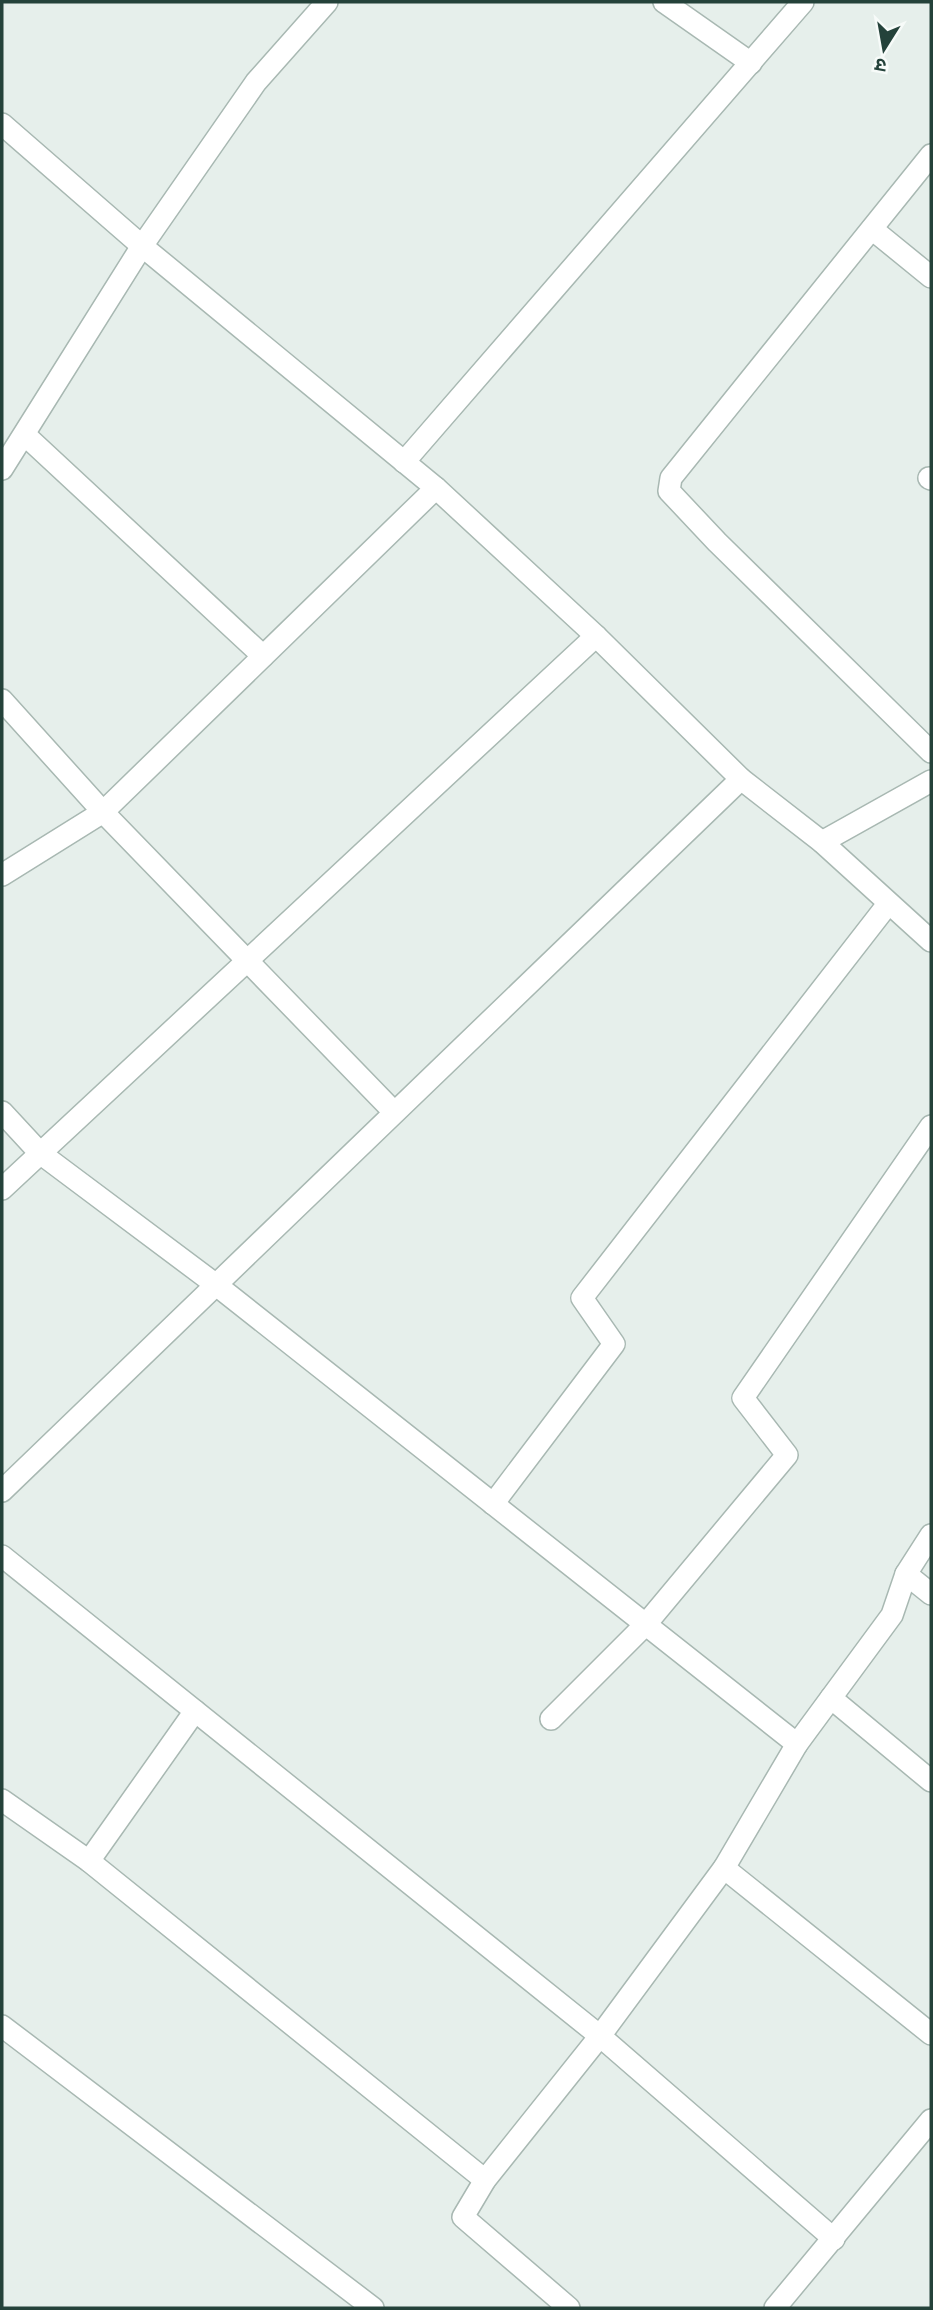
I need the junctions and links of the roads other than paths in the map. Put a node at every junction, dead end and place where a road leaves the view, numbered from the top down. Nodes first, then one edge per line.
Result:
1 (327, 2) edge
2 (664, 2) edge
3 (803, 2) edge
4 (751, 63) junction
5 (2, 124) edge
6 (931, 155) edge
7 (872, 229) junction
8 (142, 246) junction
9 (931, 277) edge
10 (25, 435) junction
11 (404, 462) junction
12 (2, 469) edge
13 (436, 488) junction
14 (596, 636) junction
15 (263, 656) junction
16 (2, 700) edge
17 (931, 752) edge
18 (741, 779) junction
19 (931, 781) edge
20 (103, 812) junction
21 (822, 842) junction
22 (2, 875) edge
23 (888, 904) junction
24 (931, 941) edge
25 (247, 961) junction
26 (2, 1112) edge
27 (394, 1112) junction
28 (931, 1126) edge
29 (40, 1153) junction
30 (2, 1189) edge
31 (215, 1284) junction
32 (2, 1491) edge
33 (493, 1504) junction
34 (931, 1535) edge
35 (2, 1556) edge
36 (906, 1574) junction
37 (931, 1594) edge
38 (646, 1625) junction
39 (831, 1699) junction
40 (195, 1712) junction
41 (551, 1719) dead end
42 (797, 1744) junction
43 (931, 1782) edge
44 (2, 1800) edge
45 (89, 1861) junction
46 (724, 1868) junction
47 (2, 2026) edge
48 (931, 2034) edge
49 (600, 2036) junction
50 (931, 2120) edge
51 (485, 2179) junction
52 (834, 2239) junction
53 (373, 2308) edge
54 (569, 2308) edge
55 (775, 2308) edge

1 - 8 street
2 - 4 street
3 - 4 street
4 - 11 street
5 - 8 street
6 - 7 street
7 - 9 street
7 - 17 street
8 - 10 street
8 - 11 street
10 - 12 street
10 - 15 street
11 - 13 street
13 - 14 street
13 - 15 street
14 - 18 street
14 - 25 street
15 - 20 street
16 - 20 street
18 - 21 street
18 - 27 street
19 - 21 street
20 - 22 street
20 - 25 street
21 - 23 street
23 - 24 street
23 - 33 street
25 - 27 street
25 - 29 street
26 - 29 street
27 - 31 street
28 - 38 street
29 - 30 street
29 - 31 street
31 - 32 street
31 - 33 street
33 - 38 street
34 - 36 street
35 - 40 street
36 - 37 street
36 - 39 street
38 - 41 street
38 - 42 street
39 - 42 street
39 - 43 street
40 - 45 street
40 - 49 street
42 - 46 street
44 - 45 street
45 - 51 street
46 - 48 street
46 - 49 street
47 - 53 street
49 - 51 street
49 - 52 street
50 - 52 street
51 - 54 street
52 - 55 street

